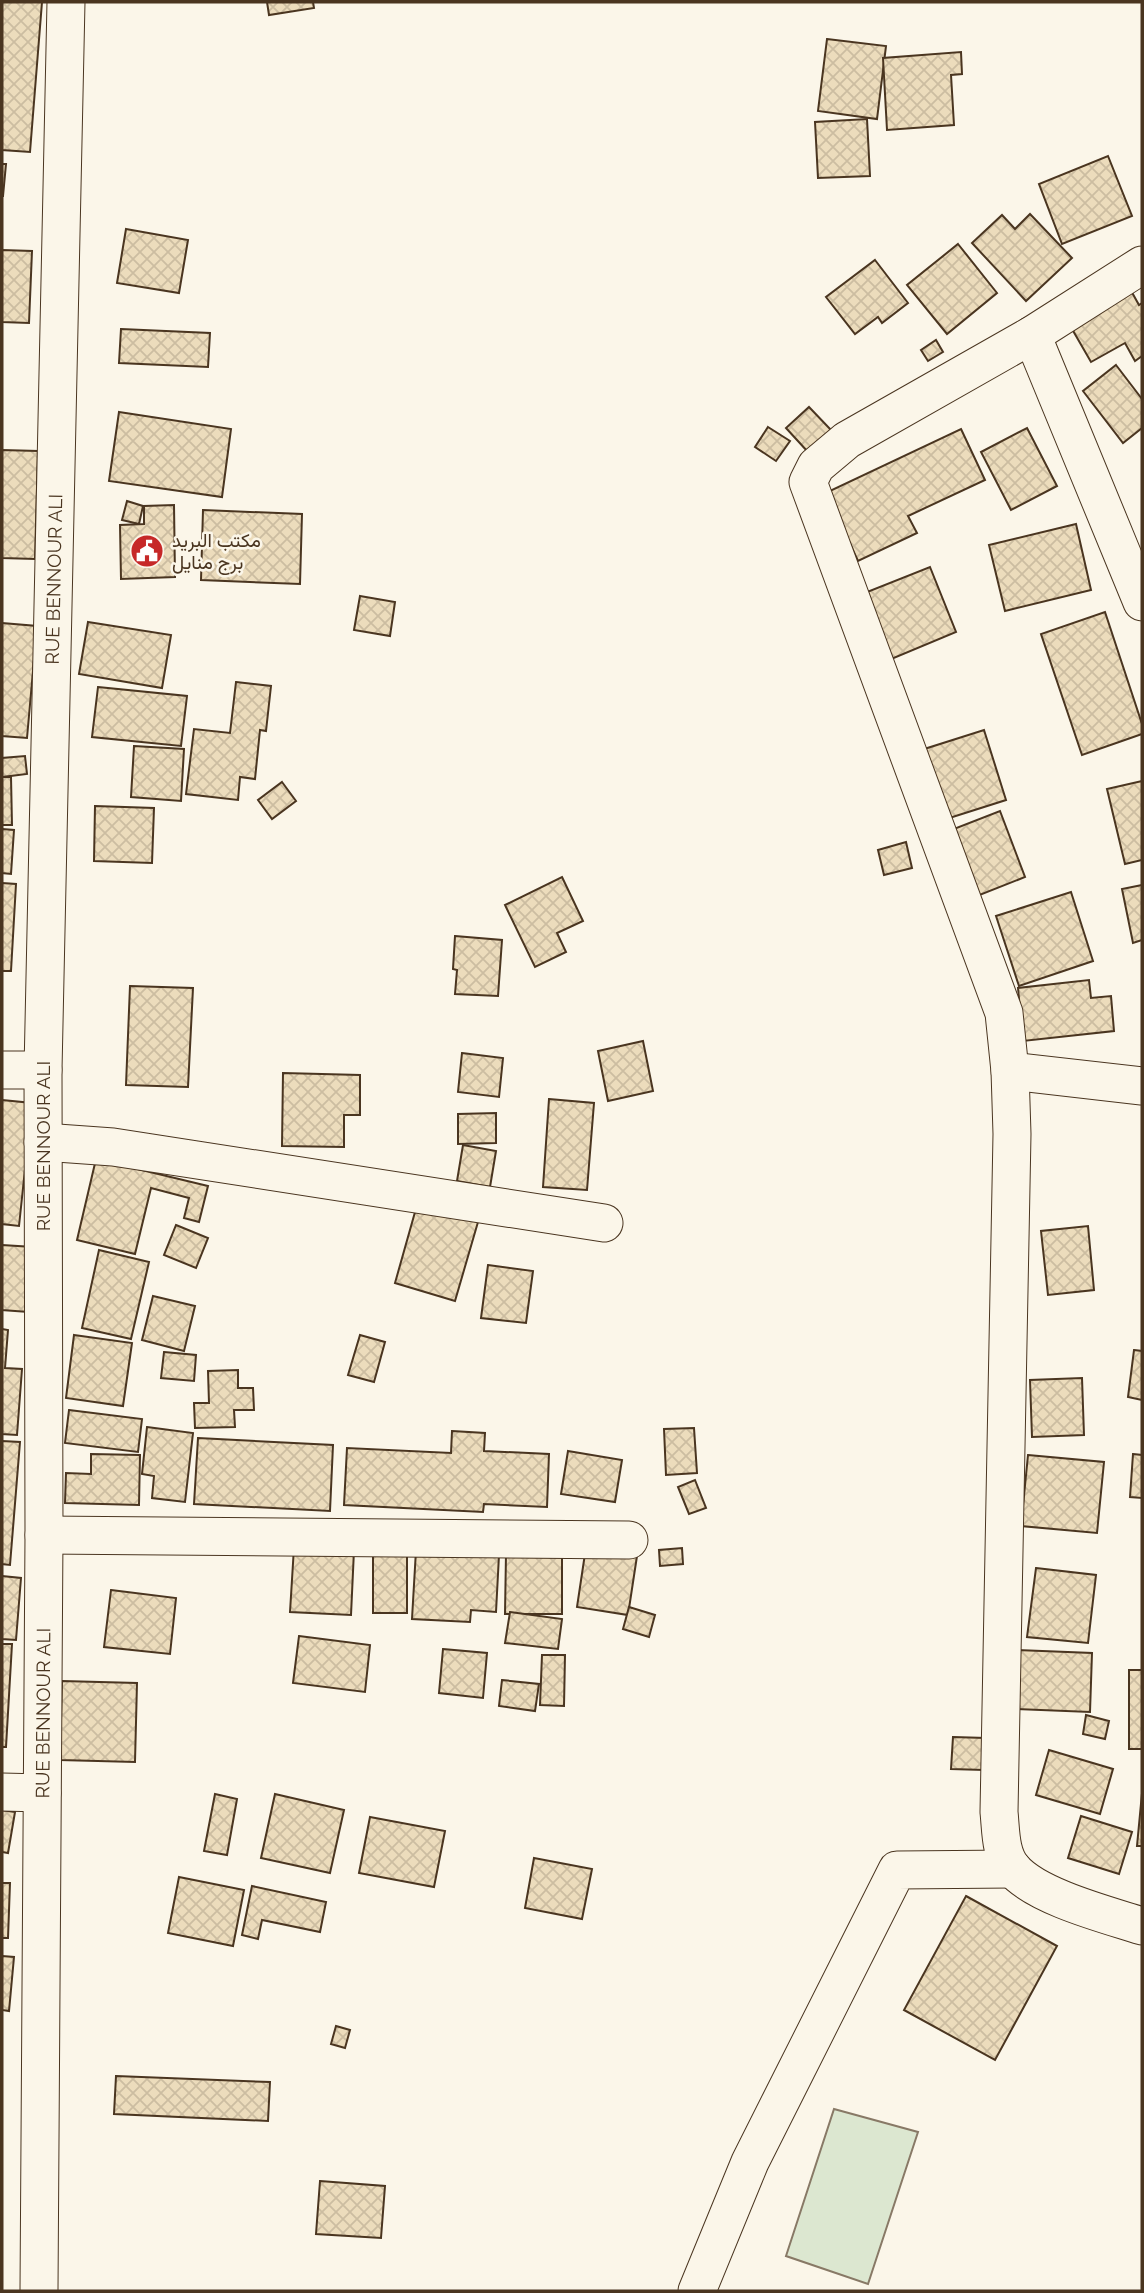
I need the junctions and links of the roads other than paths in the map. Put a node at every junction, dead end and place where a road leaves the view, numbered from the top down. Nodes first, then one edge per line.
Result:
1 (66, 2) edge
2 (1142, 265) edge
3 (1031, 335) junction
4 (1142, 602) edge
5 (2, 1070) edge
6 (43, 1070) junction
7 (1010, 1071) junction
8 (1142, 1086) edge
9 (43, 1142) junction
10 (604, 1223) dead end
11 (44, 1535) junction
12 (629, 1540) dead end
13 (2, 1792) edge
14 (42, 1793) junction
15 (1013, 1869) junction
16 (1142, 1926) edge
17 (39, 2291) edge
18 (697, 2291) edge

1 - 6 street, RUE BENNOUR ALI
2 - 3 street
3 - 4 street
3 - 7 street
5 - 6 street
6 - 9 street, RUE BENNOUR ALI
7 - 8 street
7 - 15 street
9 - 10 street
9 - 11 street, RUE BENNOUR ALI
11 - 12 street
11 - 14 street, RUE BENNOUR ALI
13 - 14 street
14 - 17 street, RUE BENNOUR ALI
15 - 16 street
15 - 18 street

